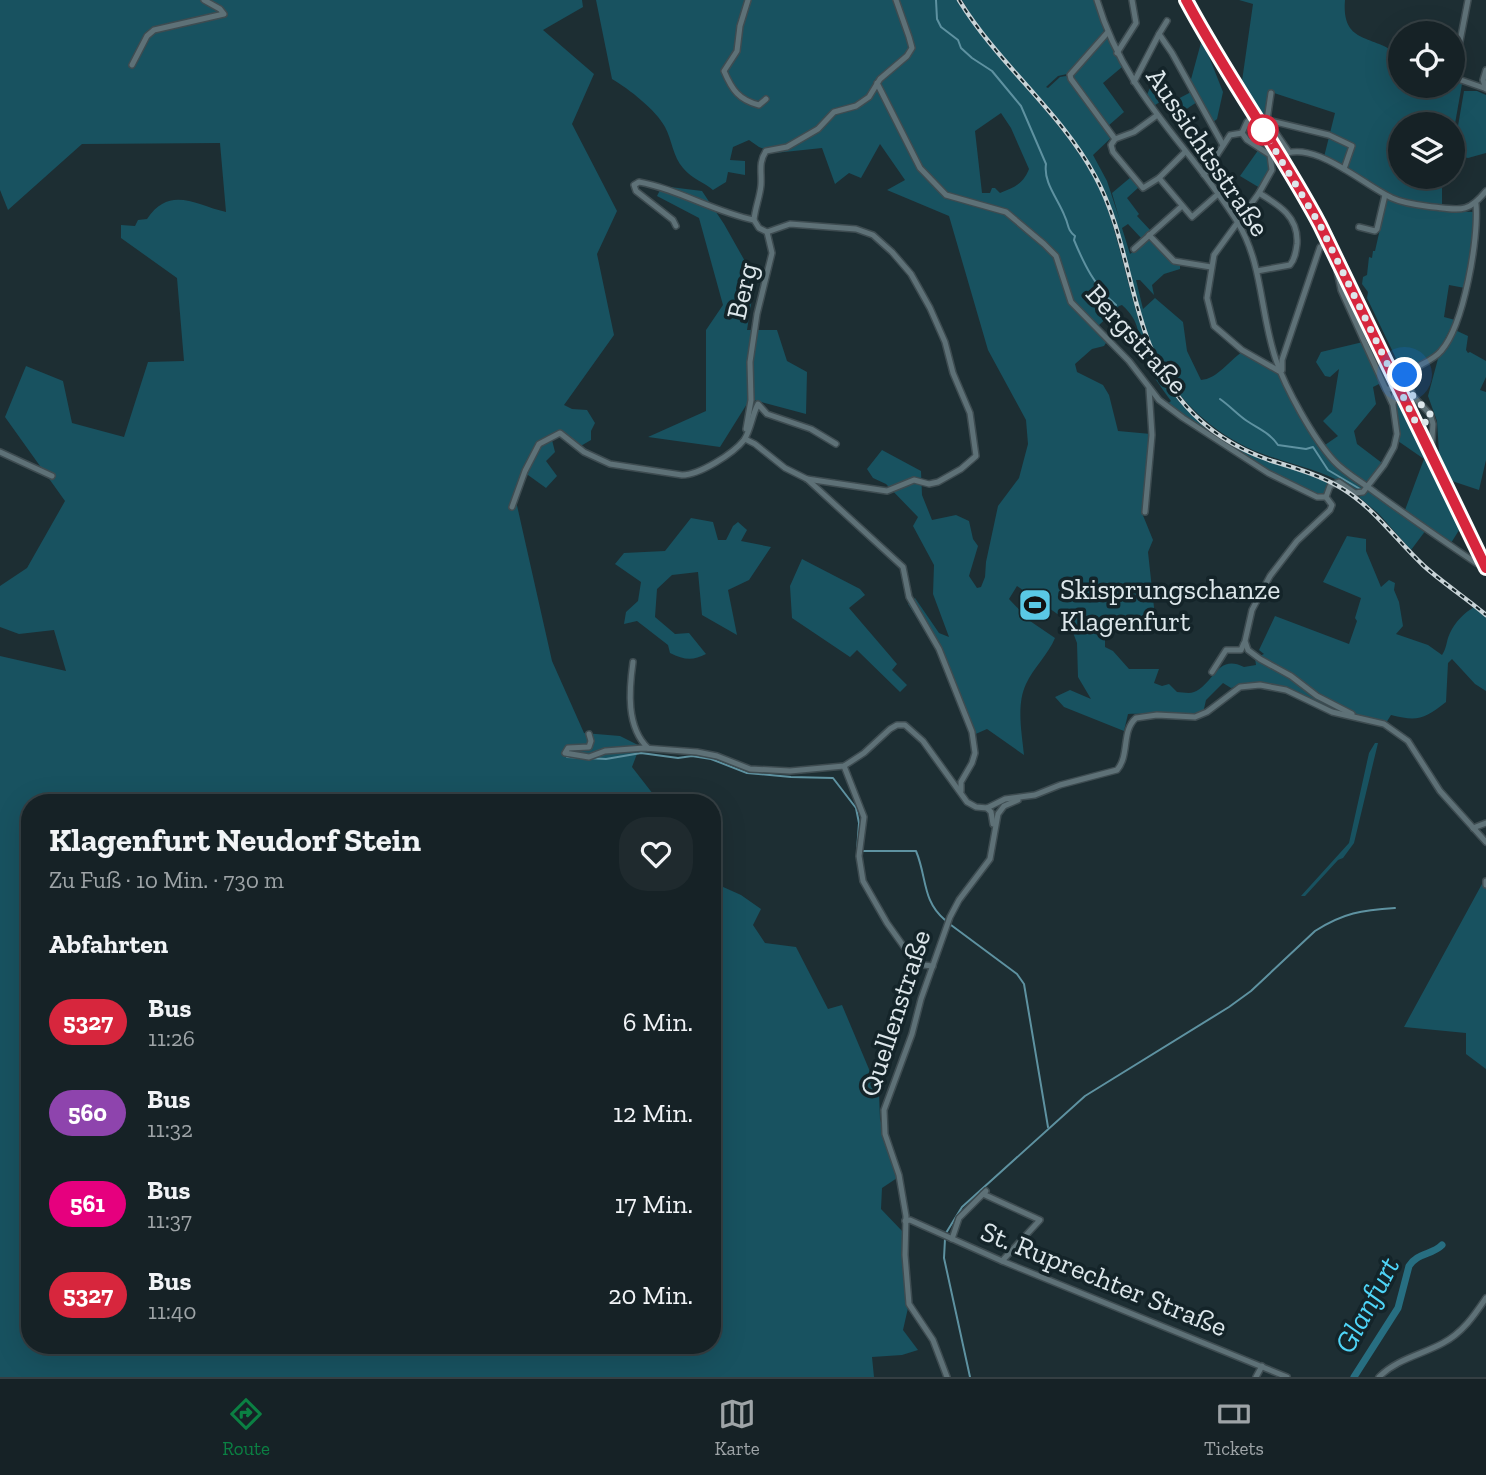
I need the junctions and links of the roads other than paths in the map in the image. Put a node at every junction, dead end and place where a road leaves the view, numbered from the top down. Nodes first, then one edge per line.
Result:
1 (204, 0) edge
2 (748, 0) edge
3 (896, 0) edge
4 (1097, 0) edge
5 (1132, 0) edge
6 (1186, 0) edge
7 (1468, 0) edge
8 (1167, 21) dead end
9 (1108, 32) junction
10 (1159, 34) junction
11 (1117, 53) junction
12 (132, 65) dead end
13 (1486, 69) edge
14 (1133, 82) junction
15 (877, 83) junction
16 (1485, 88) edge
17 (1272, 93) dead end
18 (766, 99) dead end
19 (1156, 116) junction
20 (1254, 116) junction
21 (1266, 120) junction
22 (1242, 133) junction
23 (1115, 139) junction
24 (1223, 145) junction
25 (1185, 152) junction
26 (1289, 152) junction
27 (1280, 156) junction
28 (1344, 169) junction
29 (1204, 175) junction
30 (1159, 178) junction
31 (1486, 191) edge
32 (1259, 193) junction
33 (1218, 194) junction
34 (1385, 195) junction
35 (1476, 204) junction
36 (1182, 206) junction
37 (754, 220) junction
38 (1237, 222) junction
39 (676, 226) dead end
40 (1359, 227) dead end
41 (767, 232) junction
42 (1149, 235) junction
43 (1320, 247) dead end
44 (1133, 248) dead end
45 (1211, 267) junction
46 (1257, 271) junction
47 (1337, 271) dead end
48 (1282, 373) junction
49 (1149, 388) junction
50 (1386, 389) junction
51 (1398, 391) junction
52 (1392, 405) junction
53 (1432, 418) junction
54 (1416, 423) junction
55 (745, 439) junction
56 (836, 444) dead end
57 (0, 452) edge
58 (1431, 453) junction
59 (52, 476) dead end
60 (807, 479) junction
61 (1368, 487) junction
62 (1326, 497) junction
63 (512, 507) dead end
64 (1145, 512) dead end
65 (1482, 565) edge
66 (1245, 650) junction
67 (633, 662) dead end
68 (1212, 672) dead end
69 (1361, 719) junction
70 (589, 734) dead end
71 (648, 748) junction
72 (846, 769) junction
73 (961, 794) junction
74 (1023, 798) junction
75 (987, 808) junction
76 (1486, 822) edge
77 (1473, 828) junction
78 (993, 831) junction
79 (1486, 842) edge
80 (933, 966) junction
81 (905, 1221) junction
82 (949, 1237) junction
83 (1002, 1261) junction
84 (1485, 1301) edge
85 (1262, 1366) junction
86 (947, 1377) edge
87 (1256, 1377) edge
88 (1285, 1377) edge
89 (1379, 1377) edge

1 - 12 street
2 - 18 street
3 - 15 street
4 - 9 street, Aussichtsstraße
5 - 11 street
6 - 20 main road
7 - 16 street
8 - 10 street
9 - 11 street, Aussichtsstraße
9 - 23 street
10 - 14 street
10 - 24 street
11 - 14 street, Aussichtsstraße
13 - 16 street
14 - 19 street, Aussichtsstraße
15 - 37 street
15 - 49 street, Bergstraße
17 - 21 street
19 - 23 street
19 - 25 street, Aussichtsstraße
20 - 22 street
20 - 27 main road
21 - 26 street
21 - 28 street
22 - 24 street
22 - 32 street
23 - 30 street
24 - 29 street
25 - 29 street, Aussichtsstraße
25 - 30 street
26 - 27 street
26 - 28 street
27 - 51 main road, bridge
28 - 34 street
29 - 33 street, Aussichtsstraße
30 - 36 street
31 - 35 street
32 - 38 street
32 - 46 street
33 - 36 street
33 - 38 street, Aussichtsstraße
34 - 35 street
34 - 40 street
35 - 53 street
36 - 42 street
37 - 39 street, Berg
37 - 41 street, Berg
38 - 45 street
38 - 46 street, Aussichtsstraße
41 - 55 street, Berg
41 - 60 street
42 - 44 street
42 - 45 street
43 - 48 street
45 - 48 street
46 - 48 street, Aussichtsstraße
47 - 50 street
48 - 61 street, Aussichtsstraße
49 - 62 street, Bergstraße
49 - 64 street
50 - 51 street
50 - 52 street
51 - 52 street
51 - 54 main road
52 - 61 street
53 - 54 street
53 - 58 street
54 - 58 main road
55 - 56 street
55 - 60 street
55 - 63 street
57 - 59 street
58 - 65 main road
60 - 73 street
61 - 62 street
61 - 65 street, Aussichtsstraße
62 - 66 street
66 - 68 street
66 - 69 street
67 - 71 street
69 - 74 street
69 - 77 street
70 - 71 street
71 - 72 street
72 - 73 street
72 - 80 street
73 - 75 street
74 - 75 street
74 - 78 street, Quellenstraße
75 - 78 street, Quellenstraße
76 - 77 street
77 - 79 street
78 - 80 street, Quellenstraße
80 - 81 street, Quellenstraße
81 - 82 street, St. Ruprechter Straße
81 - 86 street, Quellenstraße
82 - 83 street, St. Ruprechter Straße
82 - 83 street
83 - 85 street, St. Ruprechter Straße
84 - 89 street
85 - 87 street
85 - 88 street, St. Ruprechter Straße

